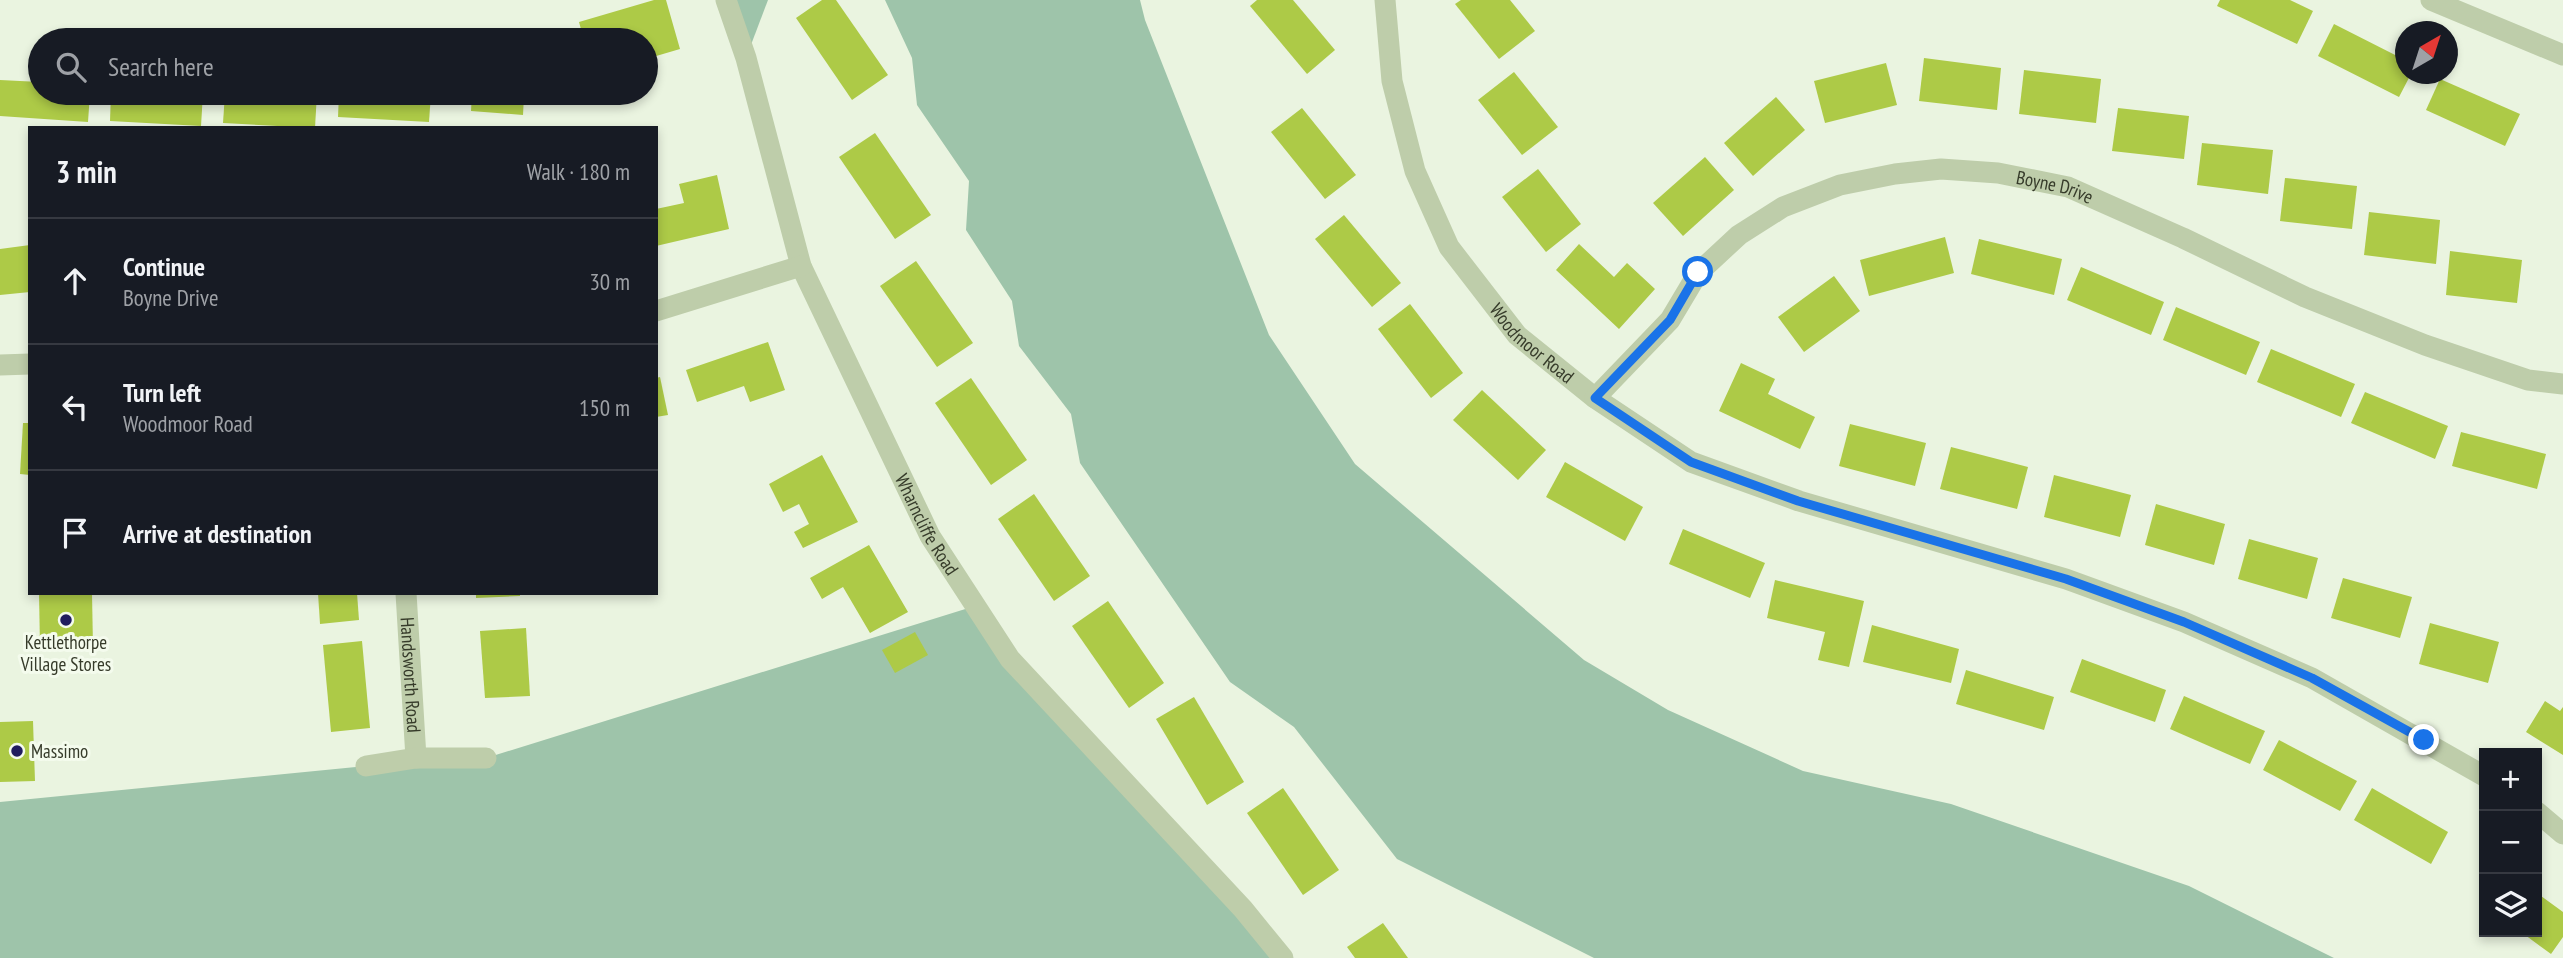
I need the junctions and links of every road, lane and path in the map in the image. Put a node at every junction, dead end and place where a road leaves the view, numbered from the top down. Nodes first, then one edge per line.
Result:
1 (726, 0) edge
2 (1385, 0) edge
3 (2437, 1) edge
4 (2563, 55) edge
5 (800, 266) junction
6 (658, 310) edge
7 (0, 365) edge
8 (28, 365) edge
9 (2563, 384) edge
10 (1595, 398) junction
11 (405, 595) edge
12 (416, 758) junction
13 (486, 758) dead end
14 (366, 766) dead end
15 (2479, 773) edge
16 (2542, 816) edge
17 (2563, 834) edge
18 (1283, 958) edge

1 - 5 street, Wharncliffe Road
2 - 10 street, Woodmoor Road
3 - 4 street
5 - 6 street
5 - 18 street, Wharncliffe Road
7 - 8 street
9 - 10 street, Boyne Drive
10 - 15 street, Woodmoor Road
11 - 12 street, Handsworth Road
12 - 13 street, Handsworth Road
12 - 14 street, Handsworth Road
16 - 17 street

